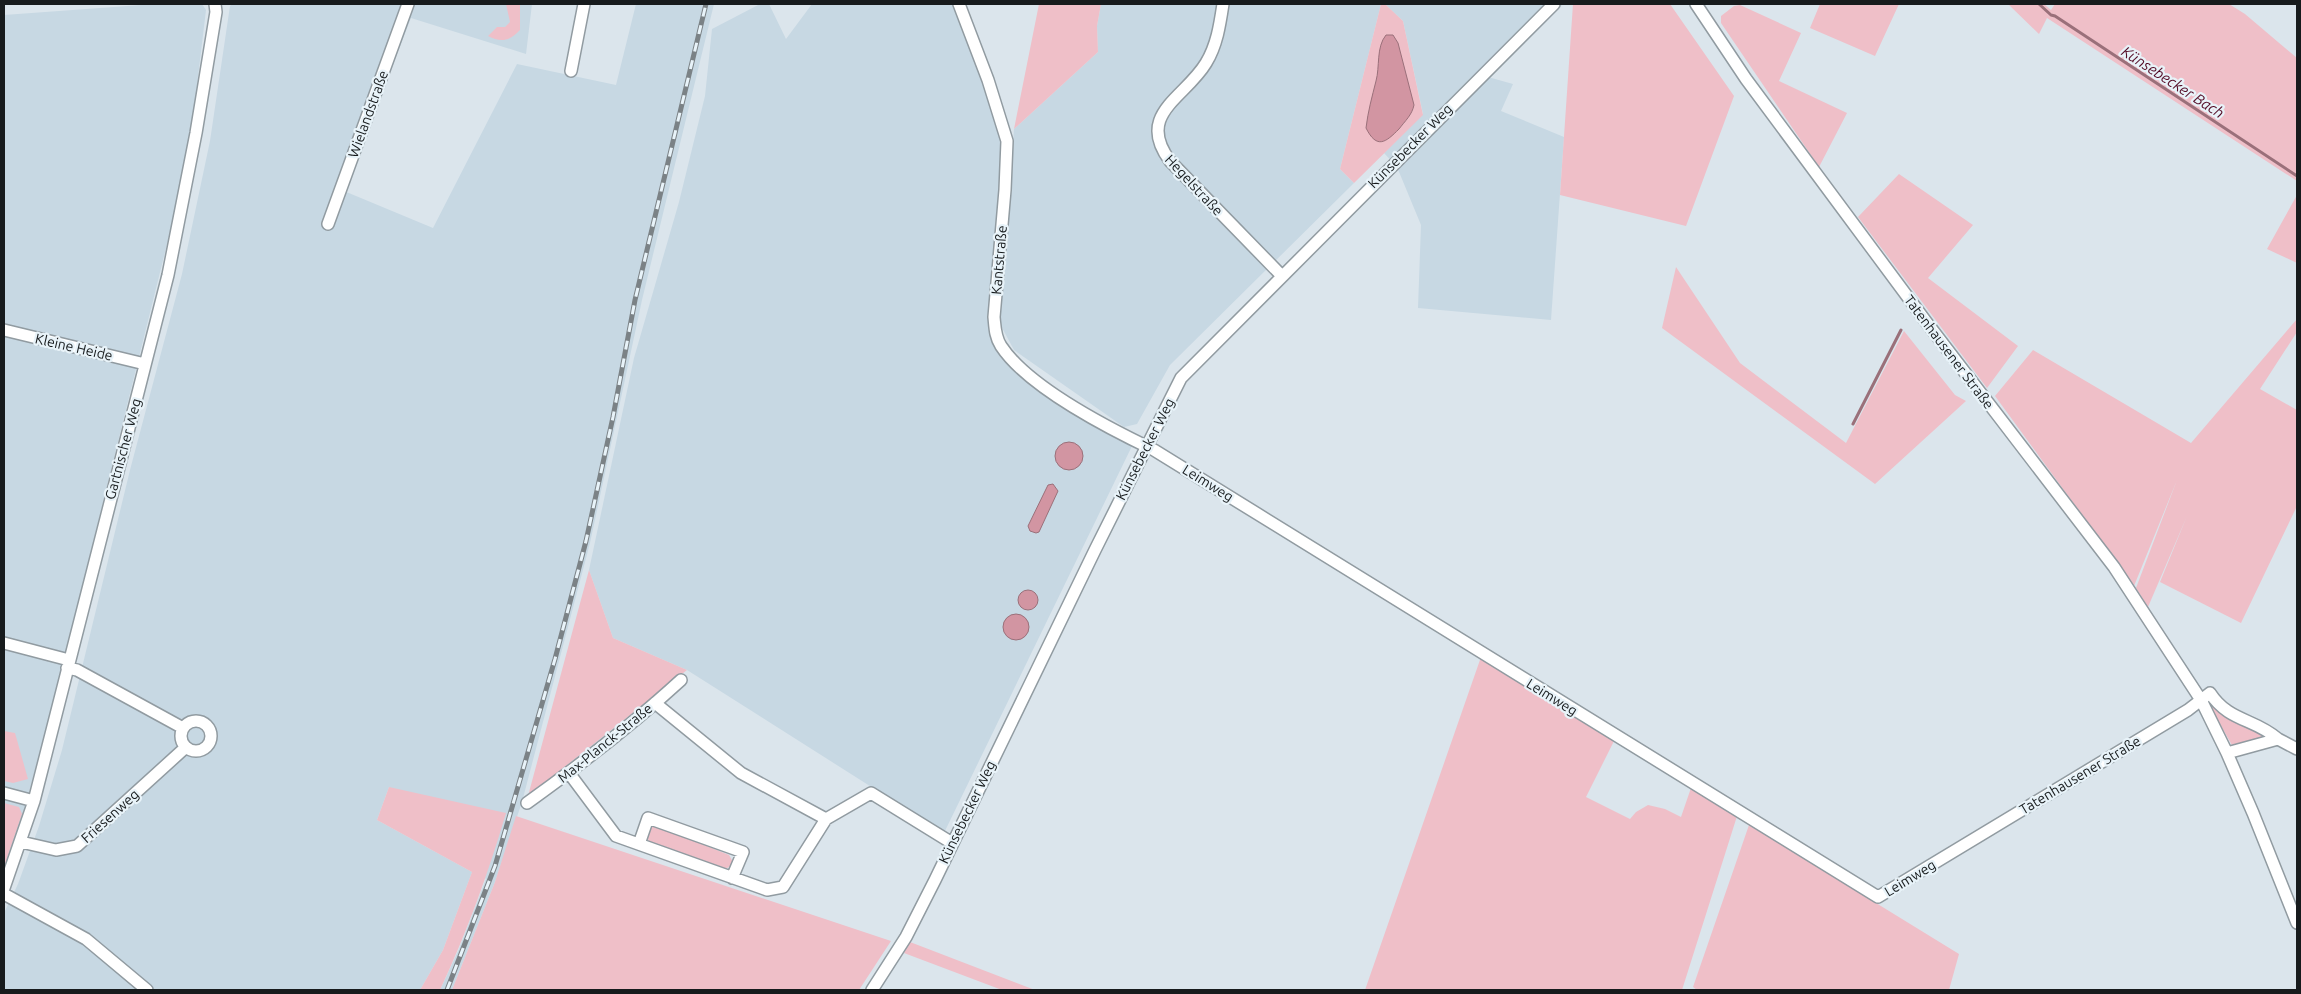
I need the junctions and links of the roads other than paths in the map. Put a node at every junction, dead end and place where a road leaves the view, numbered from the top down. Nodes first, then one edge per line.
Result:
1 (215, 4) edge
2 (408, 4) edge
3 (584, 4) edge
4 (959, 4) edge
5 (1223, 4) edge
6 (1554, 4) edge
7 (1696, 4) edge
8 (571, 71) dead end
9 (328, 224) dead end
10 (1281, 275) junction
11 (4, 330) edge
12 (145, 364) junction
13 (1146, 446) junction
14 (4, 642) edge
15 (68, 664) junction
16 (681, 680) dead end
17 (2200, 700) junction
18 (656, 704) junction
19 (183, 728) junction
20 (2278, 739) junction
21 (186, 747) junction
22 (2297, 749) edge
23 (2227, 753) junction
24 (570, 773) junction
25 (4, 793) edge
26 (34, 801) junction
27 (527, 803) dead end
28 (826, 818) junction
29 (21, 842) junction
30 (952, 843) junction
31 (639, 844) junction
32 (1959, 848) joint
33 (732, 878) junction
34 (4, 888) edge
35 (4, 894) edge
36 (2297, 923) edge
37 (146, 990) edge
38 (872, 990) edge

1 - 12 street, Gartnischer Weg
2 - 9 street, Wielandstraße
3 - 8 street
4 - 13 street, Kantstraße
5 - 10 street, Hegelstraße
6 - 10 street, Künsebecker Weg
7 - 17 street, Tatenhausener Straße
10 - 13 street, Künsebecker Weg
11 - 12 street, Kleine Heide
12 - 15 street, Gartnischer Weg
13 - 30 street, Künsebecker Weg
13 - 32 street, Leimweg
14 - 15 street
15 - 19 street
15 - 26 street, Gartnischer Weg
16 - 18 street, Max-Planck-Straße
17 - 20 street
17 - 23 street, Tatenhausener Straße
17 - 32 street, Tatenhausener Straße
18 - 24 street, Max-Planck-Straße
18 - 28 street
19 - 21 street
19 - 21 street
20 - 22 street
20 - 23 street
21 - 29 street, Friesenweg
23 - 36 street, Tatenhausener Straße
24 - 27 street, Max-Planck-Straße
24 - 31 street
25 - 26 street
26 - 29 street, Gartnischer Weg
28 - 30 street
28 - 33 street
29 - 34 street, Gartnischer Weg
30 - 38 street, Künsebecker Weg
31 - 33 street
31 - 33 street
35 - 37 street

